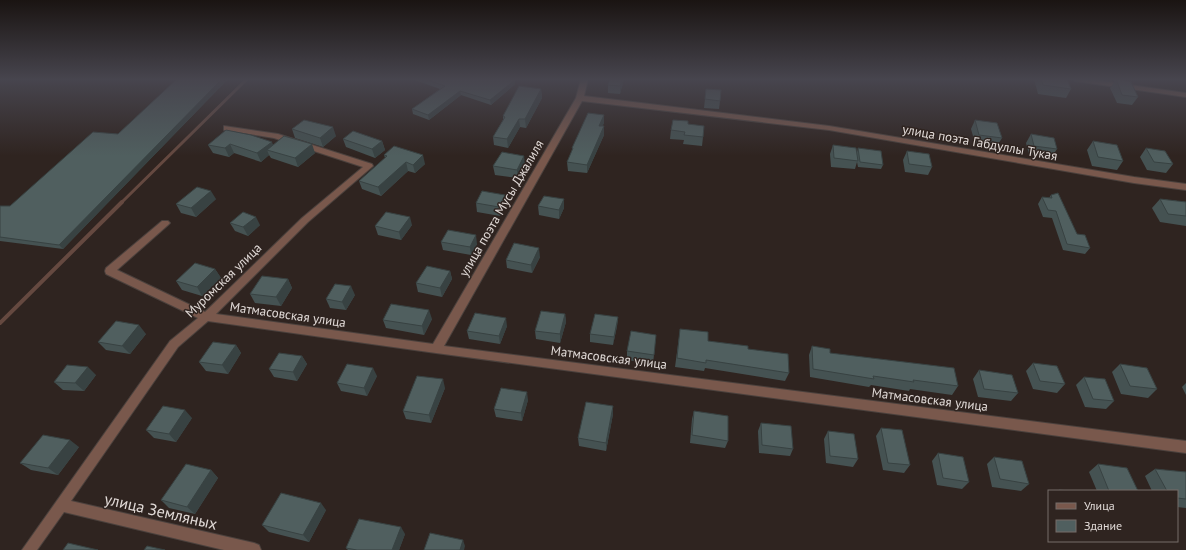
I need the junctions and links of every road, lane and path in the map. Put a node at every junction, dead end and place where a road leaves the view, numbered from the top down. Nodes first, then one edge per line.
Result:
1 (576, 105) edge
2 (635, 105) edge
3 (227, 128) dead end
4 (1186, 187) edge
5 (165, 224) dead end
6 (206, 317) junction
7 (436, 349) junction
8 (1186, 446) edge
9 (61, 505) junction
10 (29, 550) edge
11 (254, 550) edge

1 - 7 street, улица поэта Мусы Джалиля
2 - 4 street, улица поэта Габдуллы Тукая
3 - 6 street, Муромская улица
5 - 6 street, Матмасовская улица
6 - 7 street, Матмасовская улица
6 - 9 street, Муромская улица
7 - 8 street, Матмасовская улица
9 - 10 street, Муромская улица
9 - 11 street, улица Земляных

